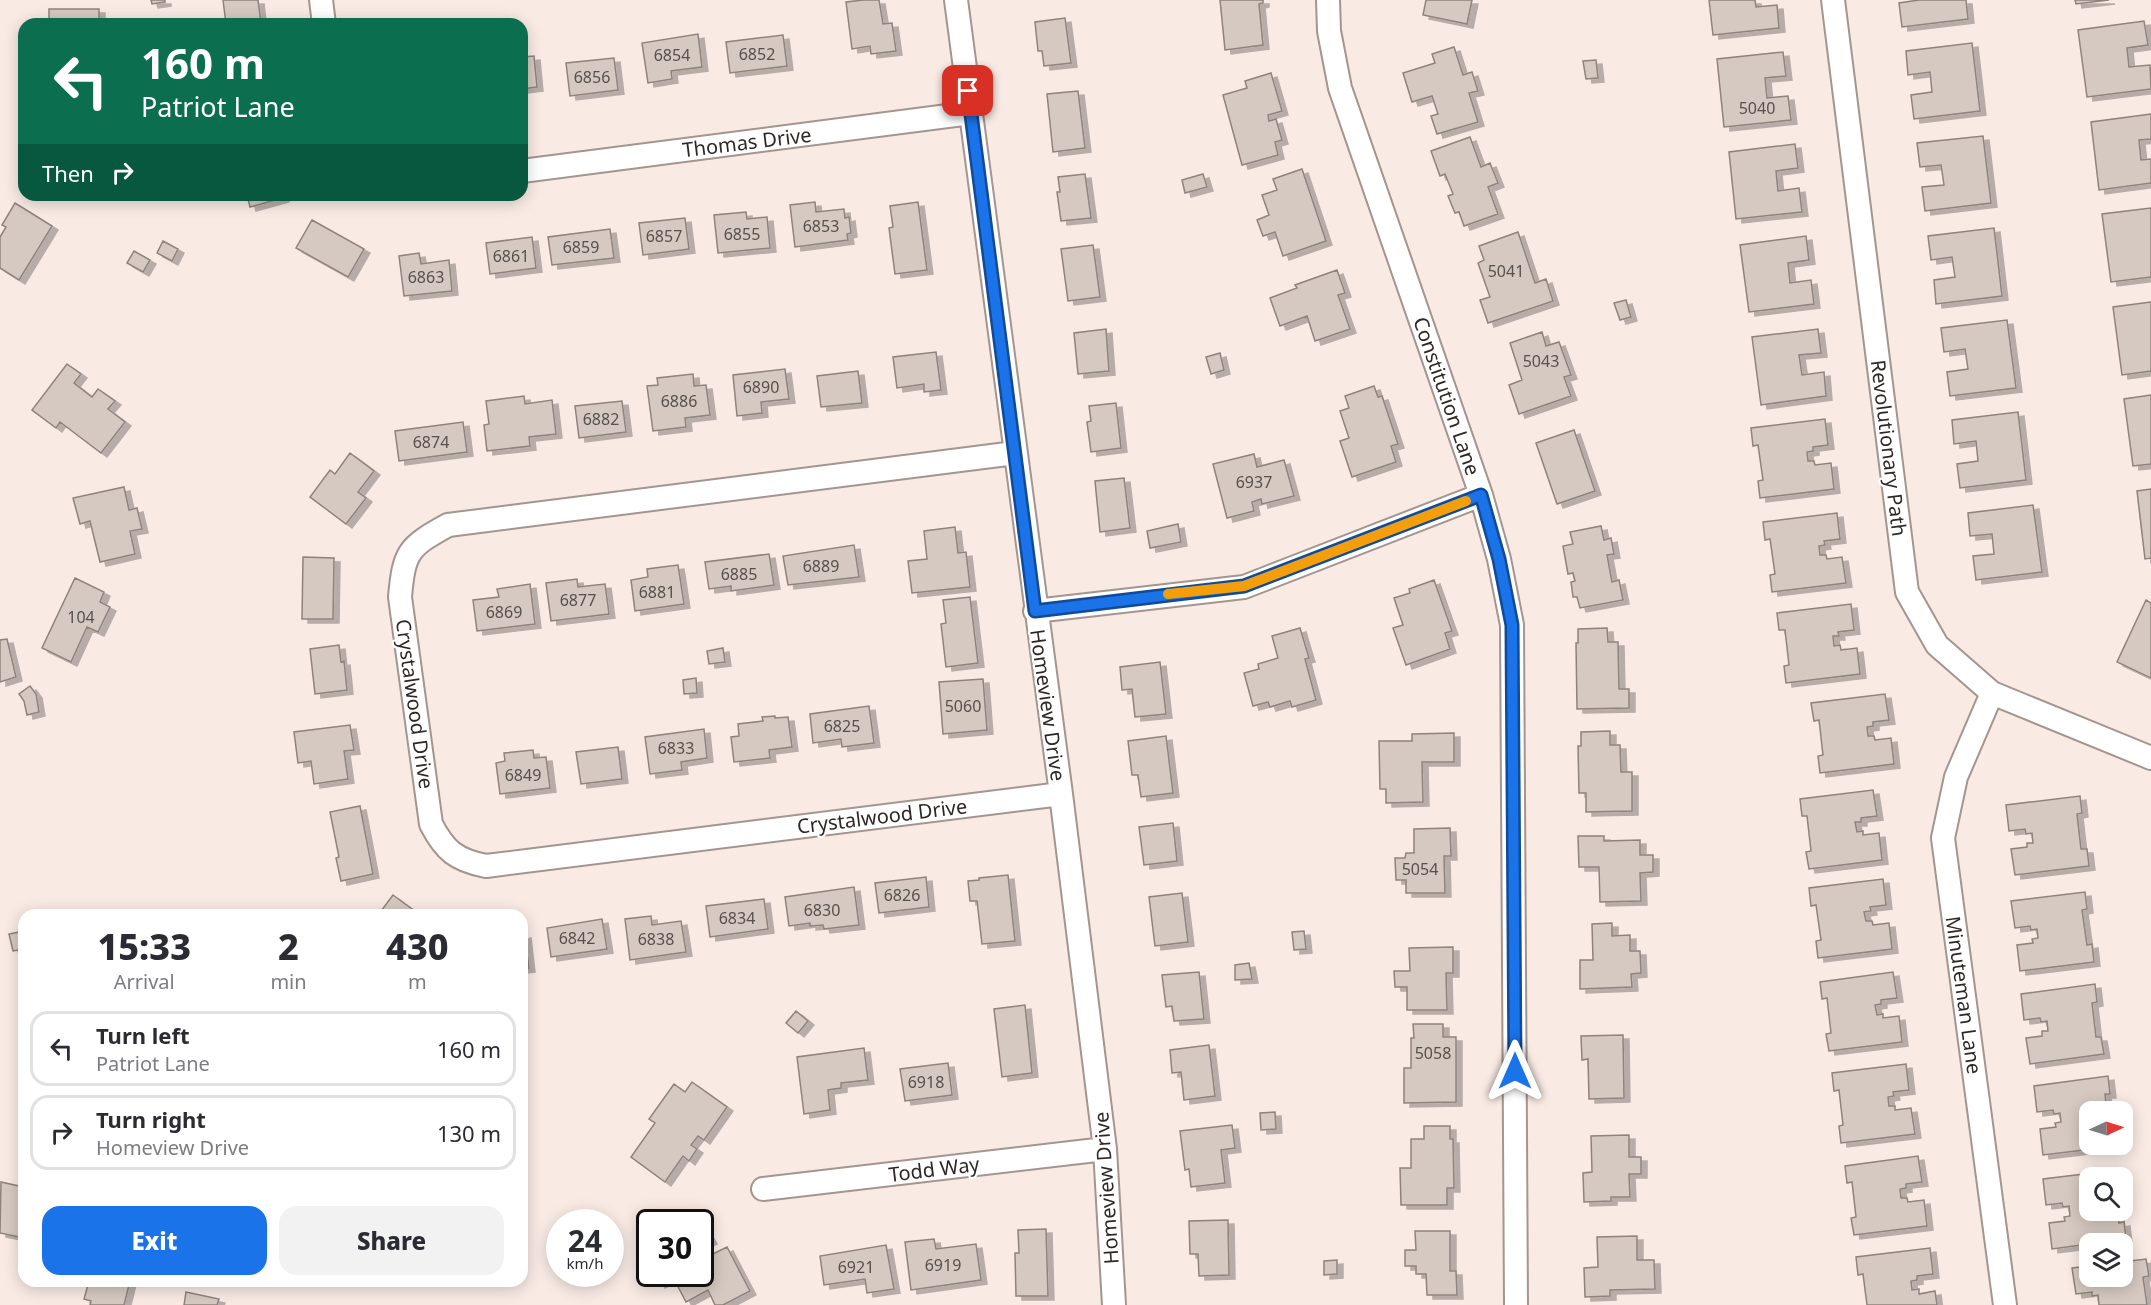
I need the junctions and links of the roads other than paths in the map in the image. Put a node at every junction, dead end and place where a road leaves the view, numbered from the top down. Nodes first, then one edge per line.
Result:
1 (321, 0) edge
2 (956, 0) edge
3 (1328, 0) edge
4 (1833, 0) edge
5 (323, 18) edge
6 (971, 113) junction
7 (528, 170) edge
8 (1016, 453) junction
9 (1481, 495) junction
10 (1035, 611) junction
11 (1992, 693) junction
12 (2151, 758) edge
13 (1061, 794) junction
14 (1105, 1149) junction
15 (763, 1189) dead end
16 (1114, 1305) edge
17 (1516, 1305) edge
18 (2005, 1305) edge

1 - 5 street
2 - 6 street, Homeview Drive
3 - 9 street, Constitution Lane
4 - 11 street, Revolutionary Path
6 - 7 street, Thomas Drive
6 - 8 street, Homeview Drive
8 - 10 street, Homeview Drive
8 - 13 street, Crystalwood Drive
9 - 10 street
9 - 17 street, Constitution Lane
10 - 13 street, Homeview Drive
11 - 12 street, Revolutionary Path
11 - 18 street, Minuteman Lane
13 - 14 street, Homeview Drive
14 - 15 street, Todd Way
14 - 16 street, Homeview Drive

